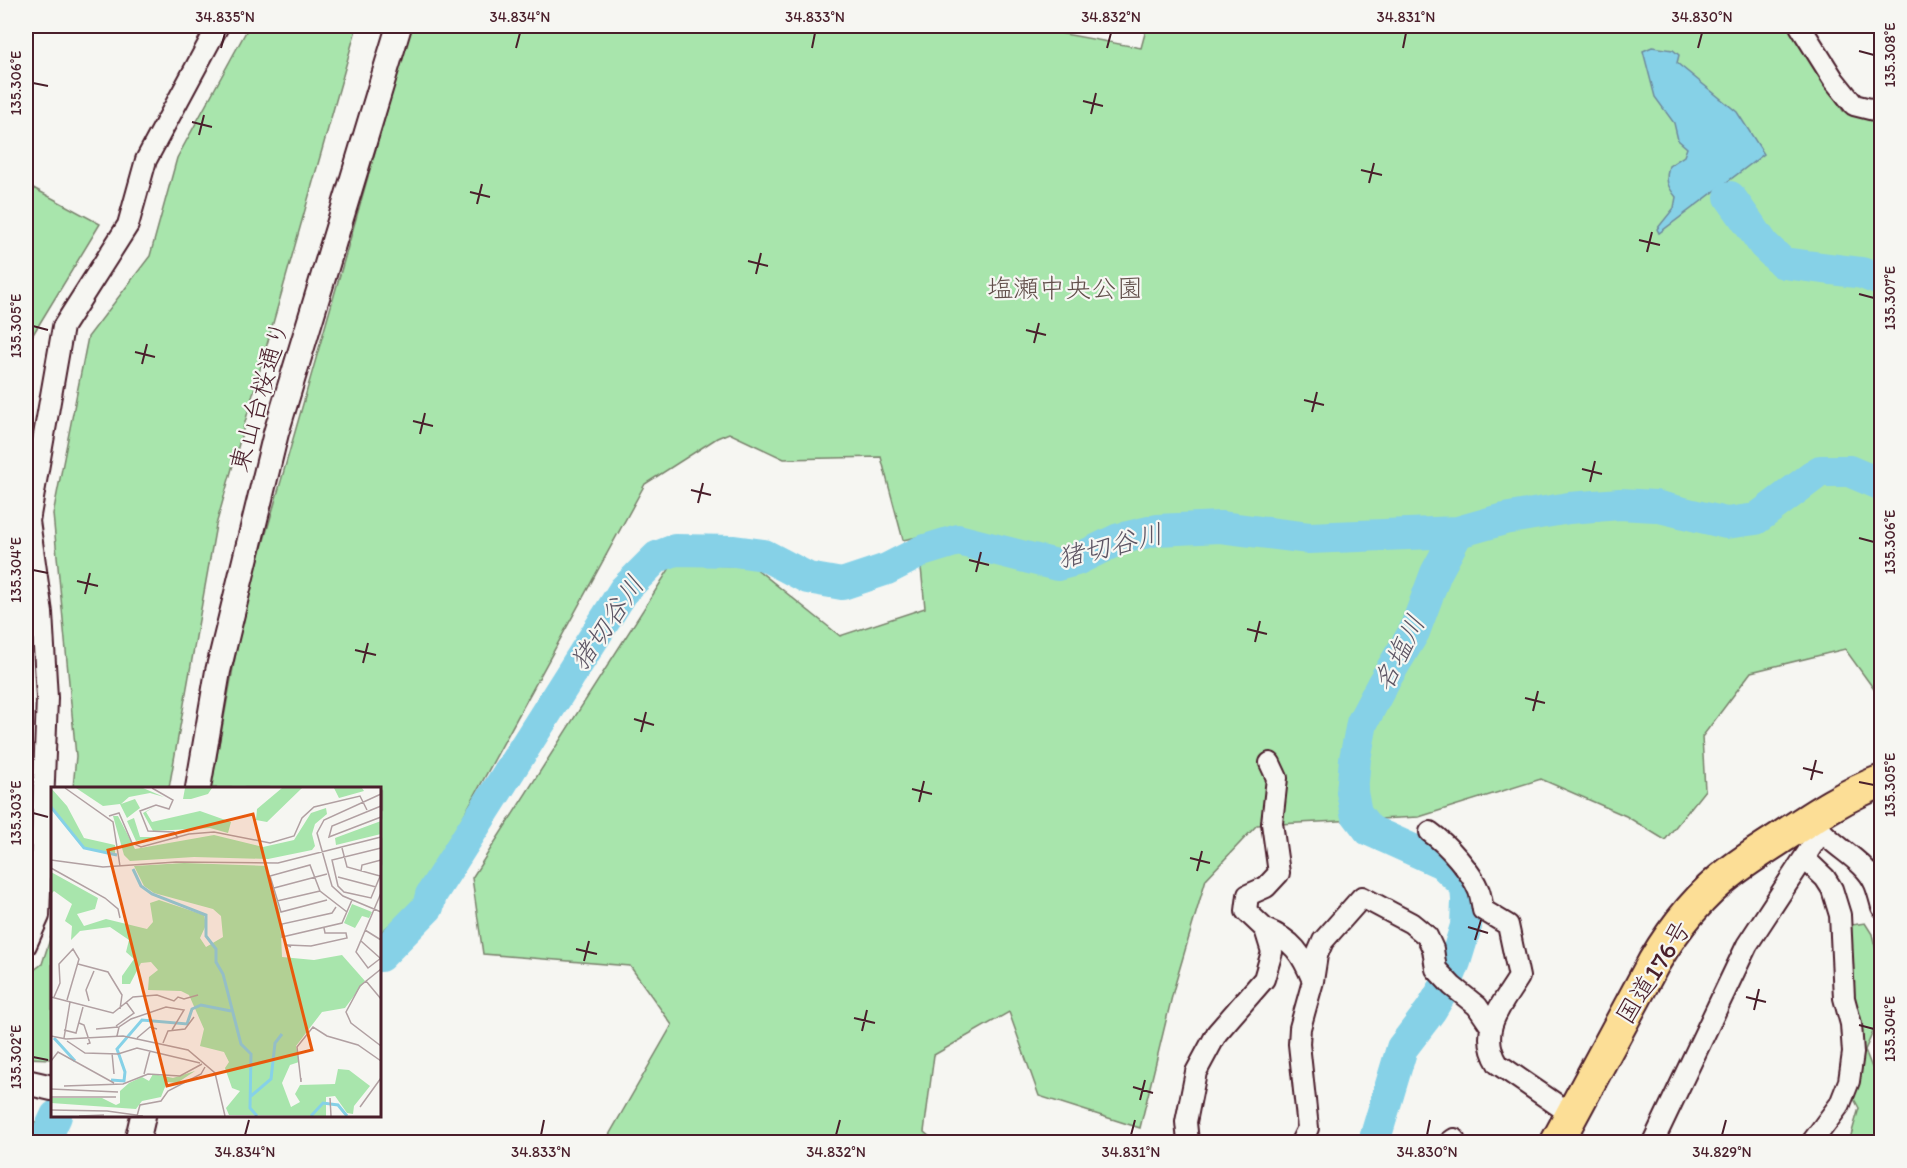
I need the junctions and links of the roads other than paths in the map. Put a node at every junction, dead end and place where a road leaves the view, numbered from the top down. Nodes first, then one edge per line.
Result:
1 (218, 26) edge
2 (399, 26) edge
3 (1800, 26) edge
4 (1881, 112) edge
5 (34, 615) edge
6 (1270, 763) dead end
7 (1881, 781) edge
8 (198, 787) edge
9 (1817, 825) junction
10 (1430, 832) dead end
11 (1804, 858) junction
12 (1881, 907) edge
13 (1265, 929) junction
14 (26, 945) edge
15 (1313, 981) junction
16 (1490, 1025) junction
17 (26, 1082) edge
18 (51, 1088) edge
19 (1572, 1115) junction
20 (143, 1117) edge
21 (137, 1143) edge
22 (1188, 1143) edge
23 (1301, 1143) edge
24 (1557, 1143) edge
25 (1653, 1143) edge
26 (1812, 1143) edge

1 - 5 street
2 - 8 street, 東山台桜通り
3 - 4 street
5 - 14 street
6 - 13 street
7 - 9 highway, 国道176号
9 - 11 street
9 - 12 street
9 - 19 highway, 国道176号
10 - 16 street
11 - 25 street
11 - 26 street
13 - 15 street
13 - 22 street
15 - 16 street
15 - 23 street
16 - 19 street
17 - 18 street
19 - 24 highway, 国道176号
20 - 21 street

